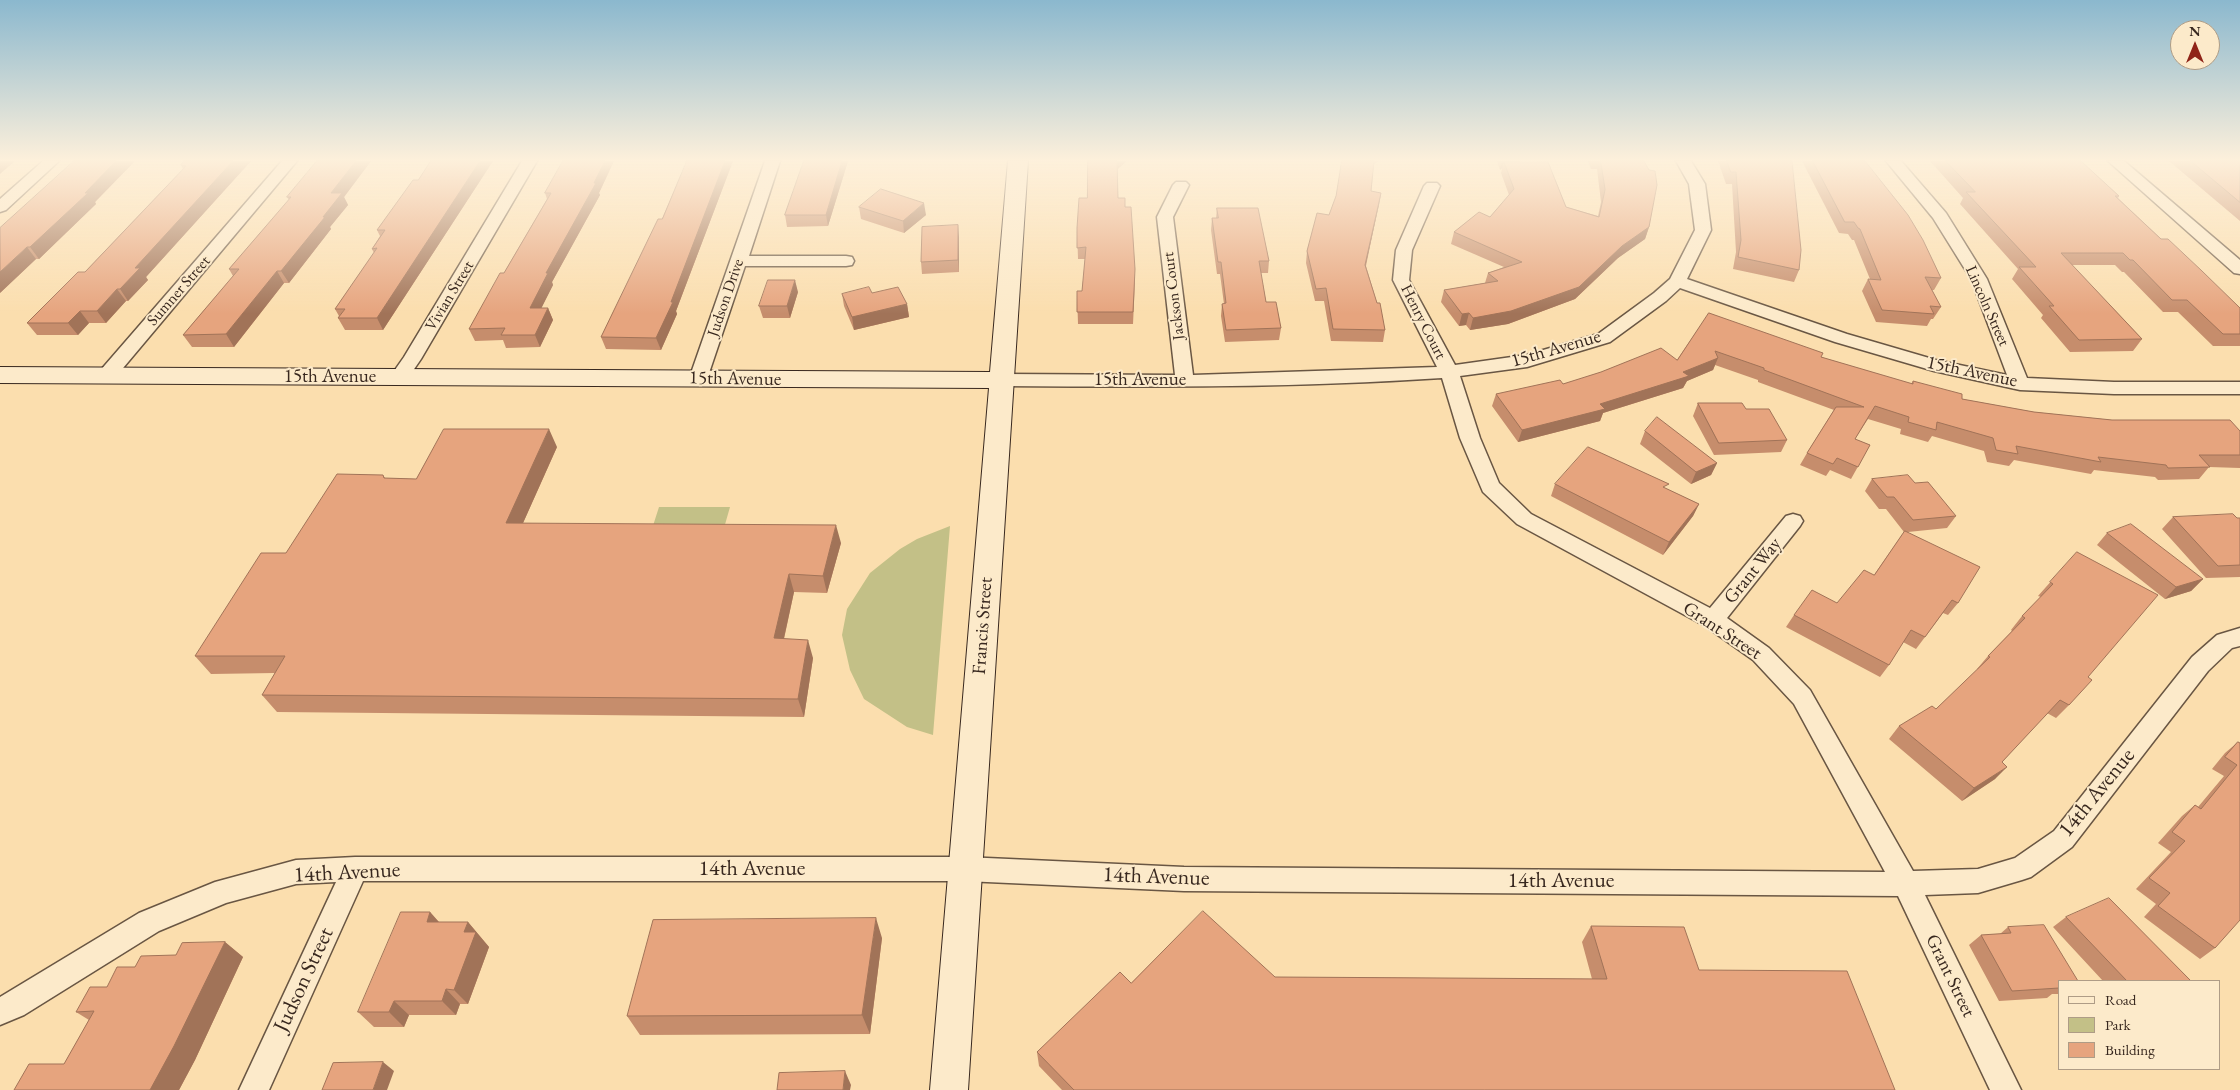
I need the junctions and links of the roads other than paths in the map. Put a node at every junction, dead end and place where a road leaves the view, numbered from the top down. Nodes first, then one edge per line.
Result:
1 (246, 212) edge
2 (500, 212) edge
3 (756, 212) edge
4 (1014, 212) edge
5 (1168, 212) edge
6 (1421, 212) edge
7 (1701, 212) edge
8 (1936, 212) edge
9 (2174, 212) edge
10 (740, 261) junction
11 (846, 261) dead end
12 (2240, 269) edge
13 (1677, 281) junction
14 (1449, 372) junction
15 (0, 375) edge
16 (106, 376) junction
17 (399, 377) junction
18 (698, 379) junction
19 (1002, 380) junction
20 (1185, 381) junction
21 (2020, 384) junction
22 (2240, 388) edge
23 (1792, 521) dead end
24 (1713, 620) junction
25 (2240, 636) edge
26 (355, 869) junction
27 (965, 869) junction
28 (1906, 884) junction
29 (0, 1011) edge
30 (254, 1090) edge
31 (949, 1090) edge
32 (2006, 1090) edge

1 - 16 street, Sumner Street
2 - 17 street, Vivian Street
3 - 10 street, Judson Drive
4 - 19 street, Francis Street
5 - 20 street, Jackson Court
6 - 14 street, Henry Court
7 - 13 street
8 - 21 street, Lincoln Street
9 - 12 street
10 - 11 street
10 - 18 street, Judson Drive
13 - 14 street, 15th Avenue
13 - 21 street, 15th Avenue
14 - 20 street, 15th Avenue
14 - 24 street, Grant Street
15 - 16 street, 15th Avenue
16 - 17 street, 15th Avenue
17 - 18 street, 15th Avenue
18 - 19 street, 15th Avenue
19 - 20 street, 15th Avenue
19 - 27 street, Francis Street
21 - 22 street, 15th Avenue
23 - 24 street, Grant Way
24 - 28 street, Grant Street
25 - 28 street, 14th Avenue
26 - 27 street, 14th Avenue
26 - 29 street, 14th Avenue
26 - 30 street, Judson Street
27 - 28 street, 14th Avenue
27 - 31 street, Francis Street
28 - 32 street, Grant Street

